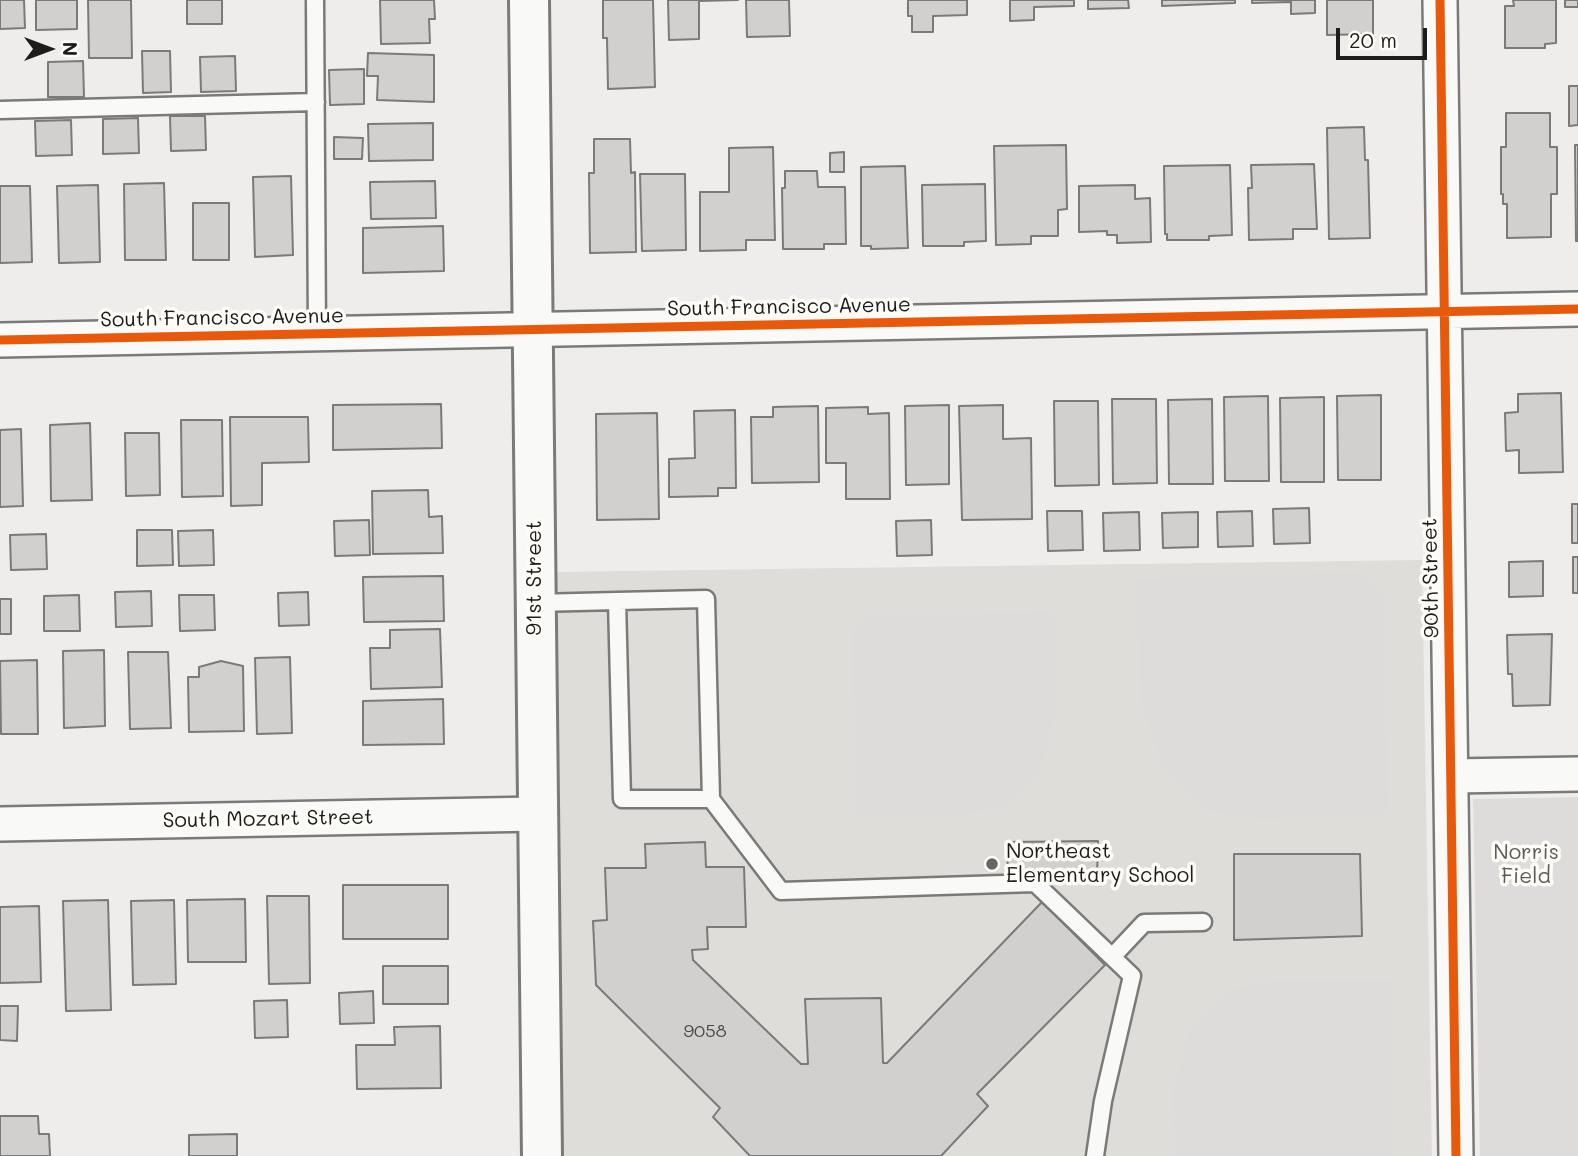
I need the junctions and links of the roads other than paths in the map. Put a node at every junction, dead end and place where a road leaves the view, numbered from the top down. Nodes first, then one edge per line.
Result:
1 (314, 0) edge
2 (528, 0) edge
3 (1440, 0) edge
4 (316, 102) junction
5 (0, 110) edge
6 (1578, 309) edge
7 (1445, 311) junction
8 (534, 330) junction
9 (317, 334) junction
10 (0, 340) edge
11 (617, 601) junction
12 (536, 603) junction
13 (1578, 774) edge
14 (1451, 776) junction
15 (711, 799) junction
16 (537, 814) junction
17 (0, 824) edge
18 (1203, 922) dead end
19 (1112, 957) junction
20 (541, 1156) edge
21 (1095, 1156) edge
22 (1456, 1156) edge

1 - 4 lane
2 - 8 street, 91st Street
3 - 7 street, 90th Street
4 - 5 lane
4 - 9 lane
6 - 7 street, South Francisco Avenue
7 - 8 street, South Francisco Avenue
7 - 14 street, 90th Street
8 - 9 street, South Francisco Avenue
8 - 12 street, 91st Street
9 - 10 street, South Francisco Avenue
11 - 12 lane
11 - 15 lane
11 - 15 lane
12 - 16 street, 91st Street
13 - 14 street
14 - 22 street, 90th Street
15 - 19 lane
16 - 17 street, South Mozart Street
16 - 20 street, 91st Street
18 - 19 lane
19 - 21 lane

